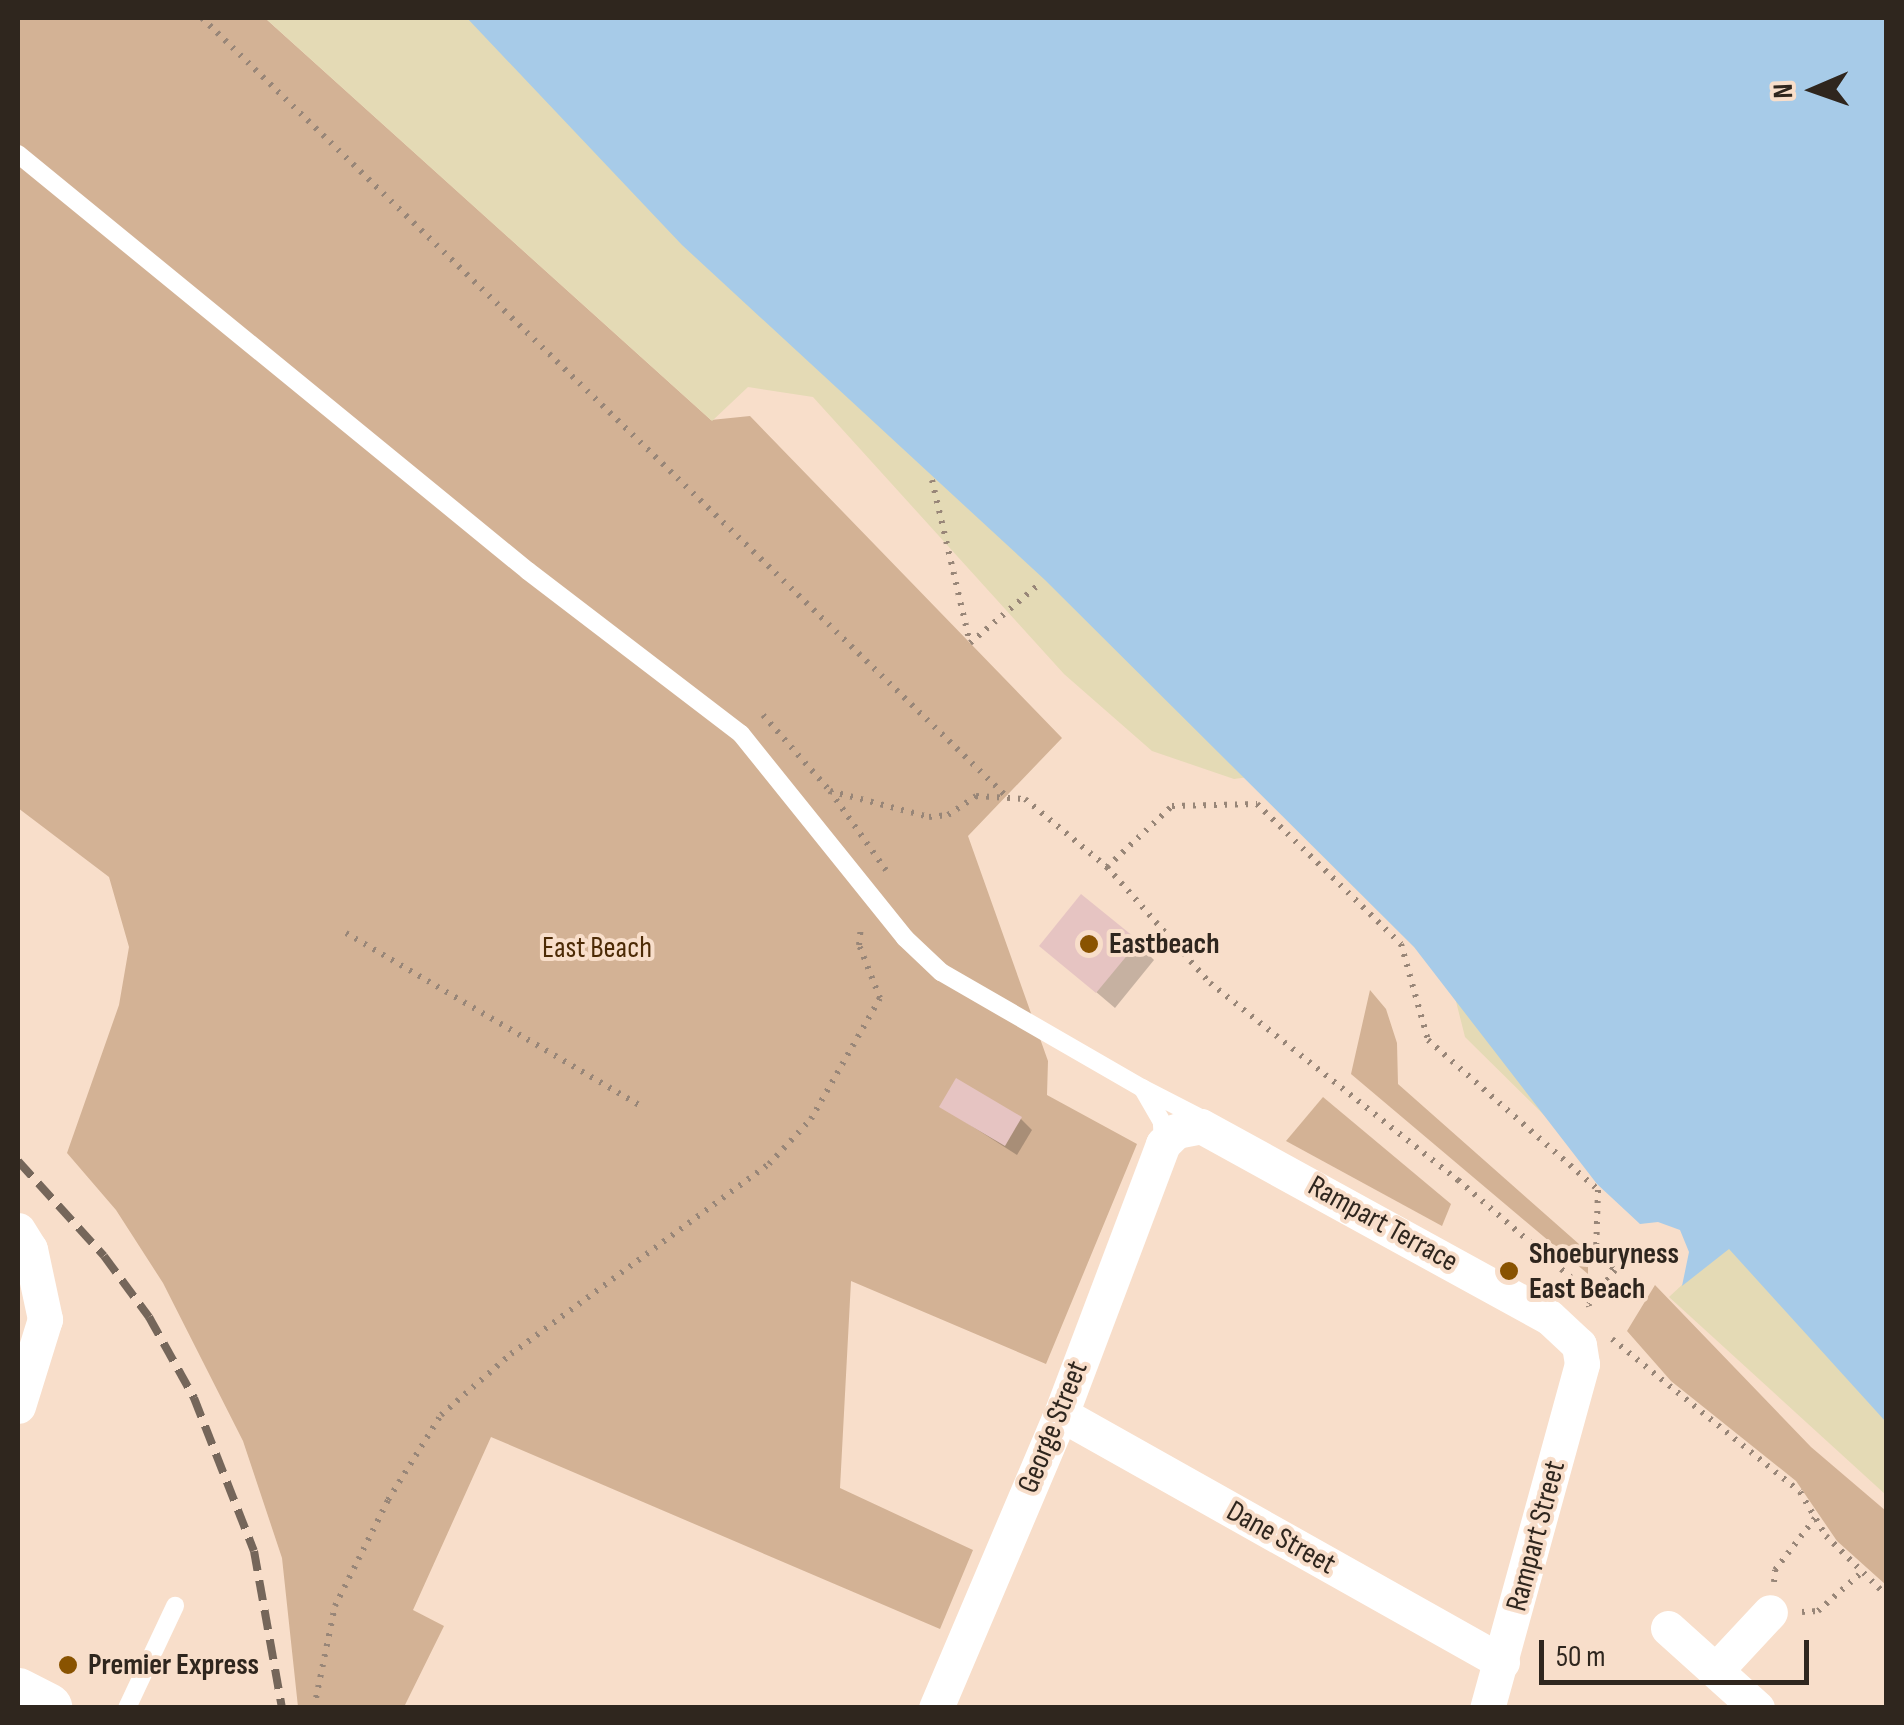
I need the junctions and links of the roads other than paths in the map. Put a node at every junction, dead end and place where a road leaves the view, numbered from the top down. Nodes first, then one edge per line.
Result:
1 (18, 154) edge
2 (1142, 1088) junction
3 (1225, 1134) junction
4 (1163, 1144) junction
5 (18, 1230) edge
6 (1582, 1364) joint
7 (18, 1406) edge
8 (1061, 1414) junction
9 (175, 1606) dead end
10 (1770, 1612) road end
11 (1668, 1628) dead end
12 (1502, 1662) junction
13 (1716, 1670) junction
14 (18, 1693) edge
15 (46, 1708) edge
16 (127, 1708) edge
17 (936, 1708) edge
18 (1487, 1708) edge
19 (1757, 1708) edge

1 - 2 lane
2 - 3 lane
2 - 4 lane
3 - 4 street, Rampart Terrace
3 - 6 street, Rampart Terrace
4 - 8 street, George Street
5 - 7 street
6 - 12 street, Rampart Street
8 - 12 street, Dane Street
8 - 17 street, George Street
9 - 16 lane
10 - 13 street
11 - 13 street
12 - 18 street, Rampart Street
13 - 19 street
14 - 15 street

